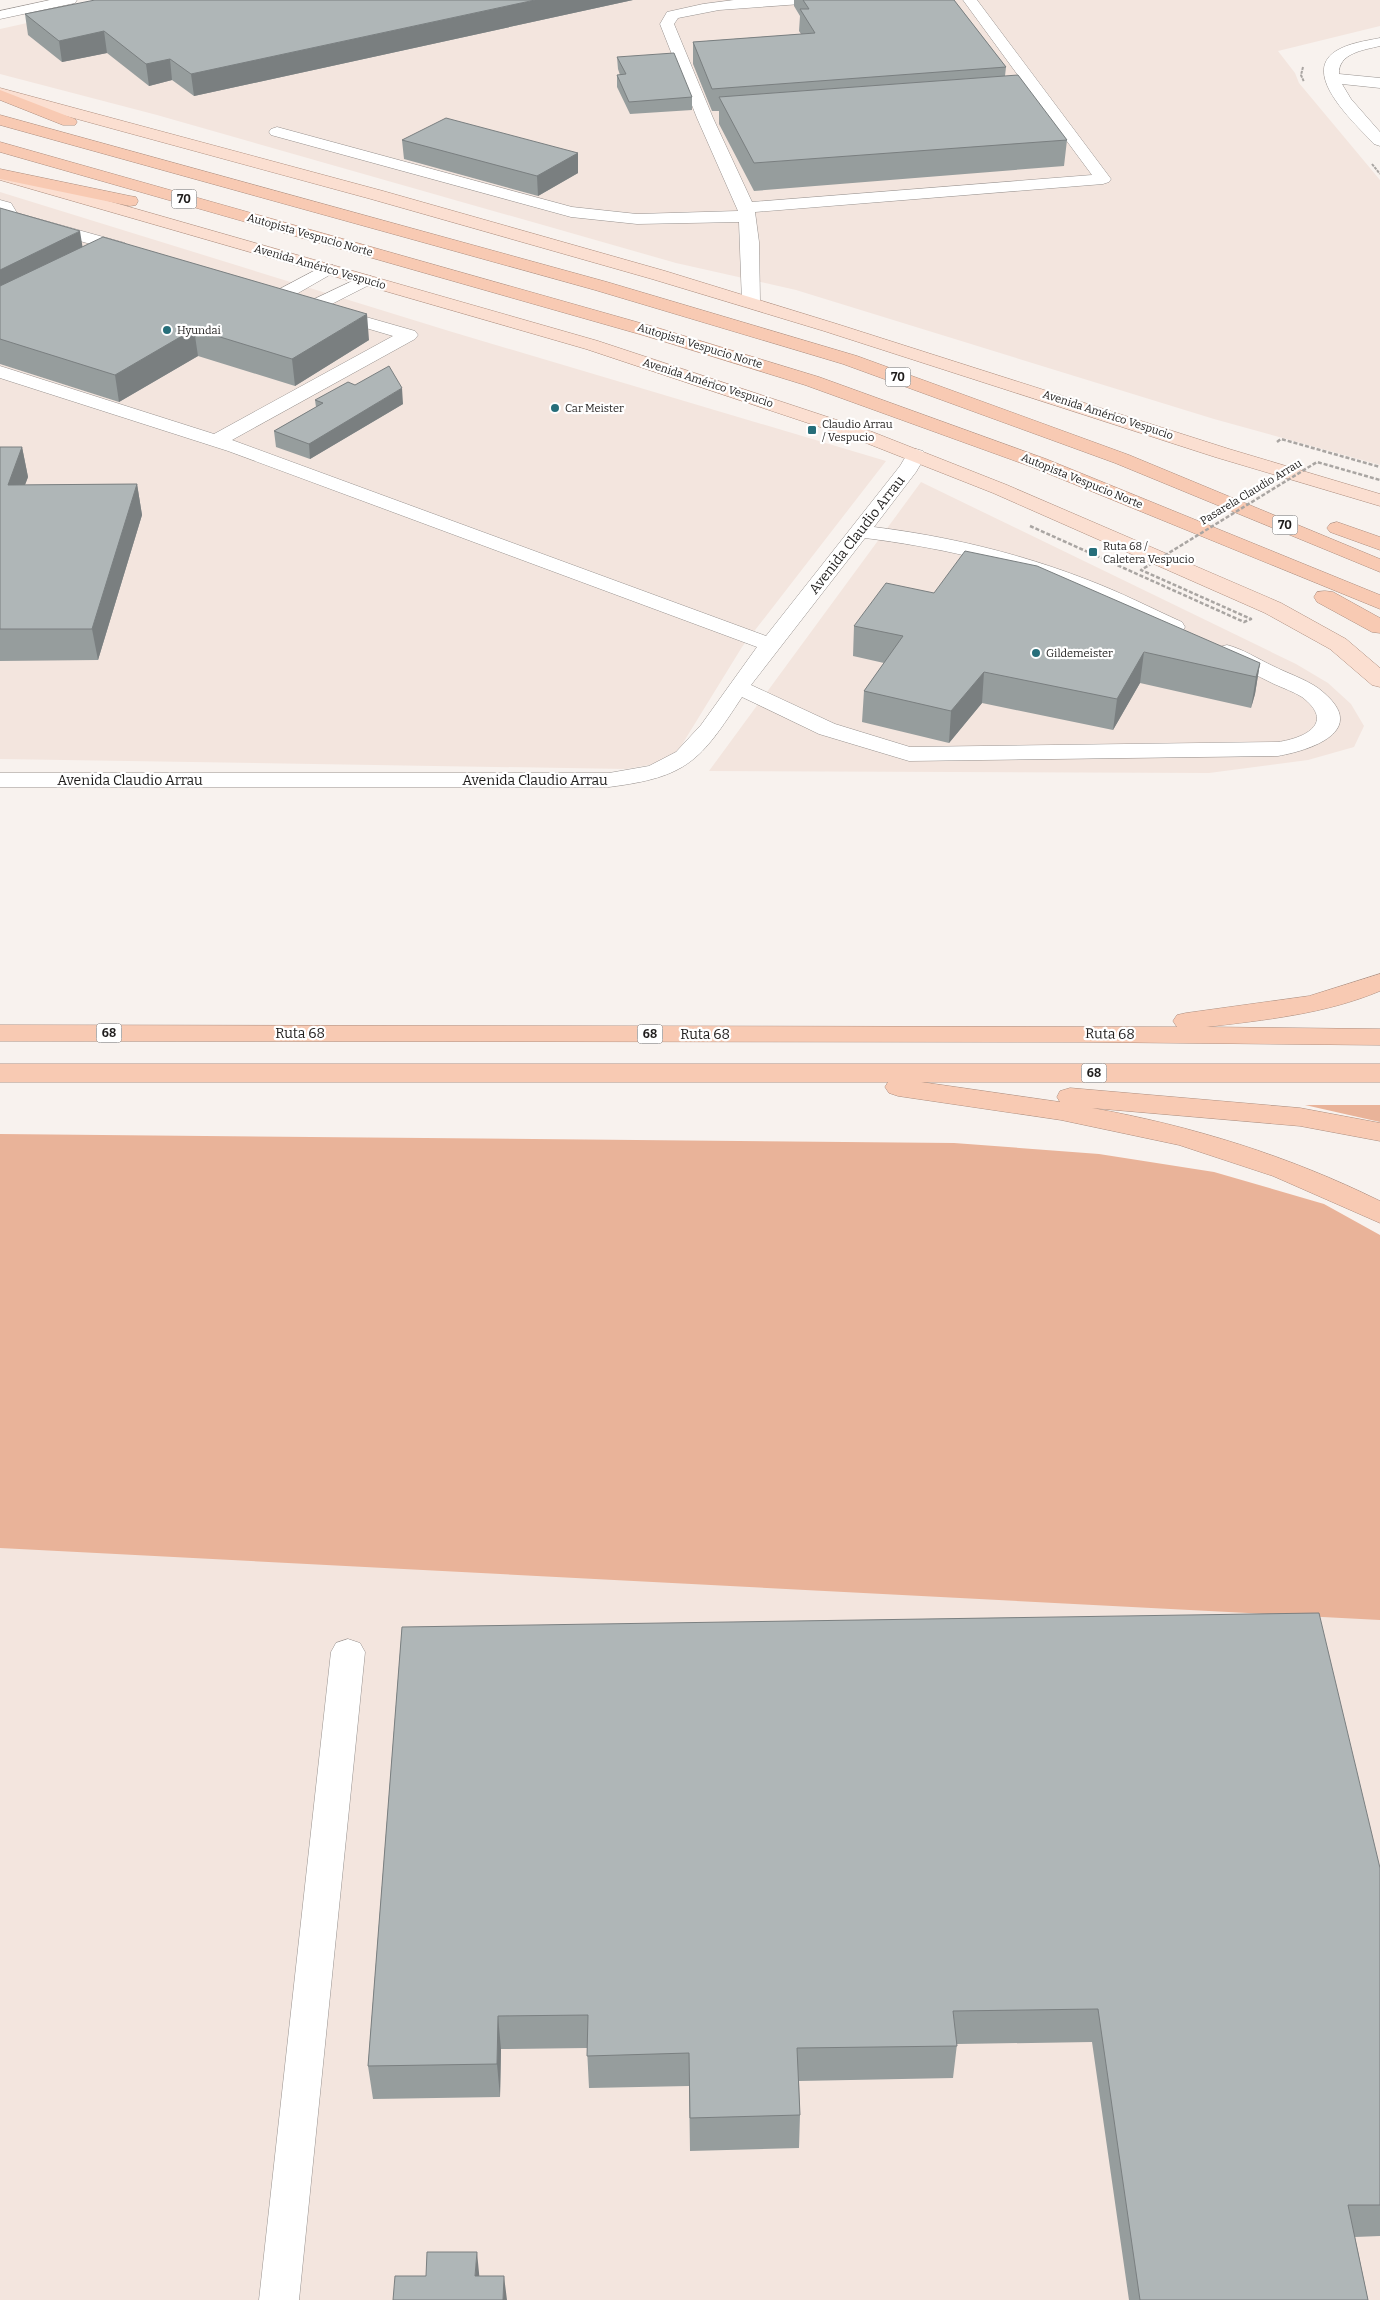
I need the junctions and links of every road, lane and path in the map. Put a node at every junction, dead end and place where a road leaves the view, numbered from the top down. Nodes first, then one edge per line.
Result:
1 (70, 0) edge
2 (801, 0) edge
3 (970, 0) edge
4 (0, 15) edge
5 (1380, 42) edge
6 (1331, 78) junction
7 (1380, 83) edge
8 (0, 94) edge
9 (1039, 94) junction
10 (980, 98) edge
11 (724, 117) edge
12 (704, 118) junction
13 (0, 120) edge
14 (277, 132) dead end
15 (1380, 141) edge
16 (0, 147) edge
17 (0, 174) edge
18 (314, 207) junction
19 (746, 212) junction
20 (3, 214) edge
21 (119, 247) junction
22 (369, 251) junction
23 (138, 253) edge
24 (94, 260) edge
25 (327, 269) junction
26 (365, 280) junction
27 (262, 290) edge
28 (280, 296) junction
29 (751, 302) junction
30 (314, 306) junction
31 (0, 372) edge
32 (215, 441) junction
33 (1276, 443) dead end
34 (916, 455) junction
35 (1380, 467) edge
36 (1380, 480) edge
37 (1189, 486) junction
38 (1238, 500) junction
39 (1380, 500) edge
40 (1322, 522) junction
41 (1030, 526) dead end
42 (860, 531) junction
43 (1380, 538) edge
44 (1231, 541) junction
45 (1380, 544) edge
46 (1380, 556) edge
47 (1380, 566) edge
48 (1380, 603) edge
49 (1380, 627) edge
50 (771, 645) junction
51 (1380, 680) edge
52 (738, 687) junction
53 (0, 780) edge
54 (1380, 982) edge
55 (0, 1033) edge
56 (1084, 1034) junction
57 (1380, 1037) edge
58 (0, 1073) edge
59 (807, 1073) junction
60 (1380, 1073) edge
61 (1380, 1132) edge
62 (1380, 1213) edge
63 (348, 1652) dead end
64 (279, 2300) edge

1 - 4 street
2 - 12 street
3 - 9 street
5 - 6 street
6 - 7 street
6 - 15 street
8 - 18 highway
8 - 29 main road, Avenida Américo Vespucio
9 - 10 street
9 - 19 street
11 - 12 street
12 - 19 street
13 - 18 highway, 70
14 - 19 street
16 - 22 highway, Autopista Vespucio Norte / 70
17 - 22 highway
17 - 25 main road, Avenida Américo Vespucio
18 - 37 highway, 70
19 - 29 street
20 - 21 street
21 - 23 street
21 - 24 street
22 - 44 highway, Autopista Vespucio Norte / 70
25 - 26 main road, Avenida Américo Vespucio
25 - 28 street
26 - 30 street
26 - 34 main road, Avenida Américo Vespucio
27 - 28 street
28 - 30 street
29 - 39 main road, Avenida Américo Vespucio
30 - 32 street
31 - 32 street
32 - 50 street
33 - 35 path
34 - 42 street, Avenida Claudio Arrau
34 - 51 main road, Avenida Américo Vespucio
36 - 41 path, Pasarela Claudio Arrau, bridge
37 - 38 highway
37 - 47 highway, 70
38 - 40 highway
38 - 46 highway
40 - 43 highway
40 - 45 highway
42 - 50 street, Avenida Claudio Arrau
42 - 52 street
44 - 48 highway, Autopista Vespucio Norte / 70
44 - 49 highway
50 - 52 street, Avenida Claudio Arrau
52 - 53 street, Avenida Claudio Arrau
54 - 56 highway
55 - 56 highway, Ruta 68 / 68
56 - 57 highway, Ruta 68 / 68
58 - 59 highway, 68
59 - 60 highway, 68
59 - 61 highway
59 - 62 highway
63 - 64 street

